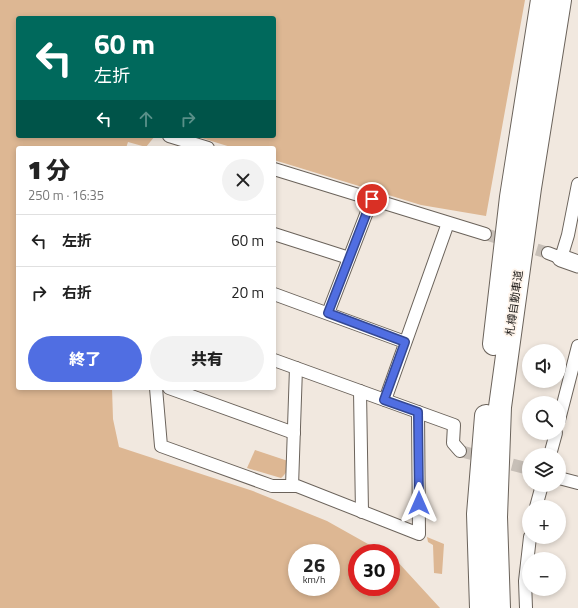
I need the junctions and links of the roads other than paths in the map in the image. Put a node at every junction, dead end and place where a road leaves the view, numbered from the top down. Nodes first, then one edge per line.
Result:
1 (542, 0) edge
2 (560, 0) edge
3 (176, 138) edge
4 (202, 146) edge
5 (276, 169) edge
6 (578, 184) edge
7 (372, 199) junction
8 (448, 222) junction
9 (485, 234) tunnel mouth
10 (276, 235) edge
11 (554, 256) joint
12 (349, 258) junction
13 (578, 264) edge
14 (276, 295) edge
15 (328, 313) junction
16 (405, 342) junction
17 (578, 346) edge
18 (276, 361) edge
19 (296, 368) junction
20 (156, 390) edge
21 (175, 390) edge
22 (360, 391) junction
23 (565, 396) edge
24 (384, 400) junction
25 (418, 412) junction
26 (294, 433) junction
27 (460, 451) dead end
28 (566, 480) edge
29 (578, 483) edge
30 (292, 486) junction
31 (362, 512) junction
32 (529, 544) edge
33 (481, 608) edge
34 (499, 608) edge
35 (526, 608) edge

1 - 33 highway, 札樽自動車道
2 - 34 highway, 札樽自動車道
3 - 4 street
5 - 7 street
6 - 11 street
7 - 8 street
7 - 12 street
8 - 9 street
8 - 16 street
10 - 12 street
11 - 13 street
12 - 15 street
14 - 15 street
15 - 16 street
16 - 24 street
17 - 23 street
18 - 19 street
19 - 22 street
19 - 26 street
20 - 30 street
21 - 26 street
22 - 24 street
22 - 31 street
24 - 25 street
25 - 27 street
25 - 31 street
26 - 30 street
28 - 29 street
30 - 31 street
32 - 35 street

